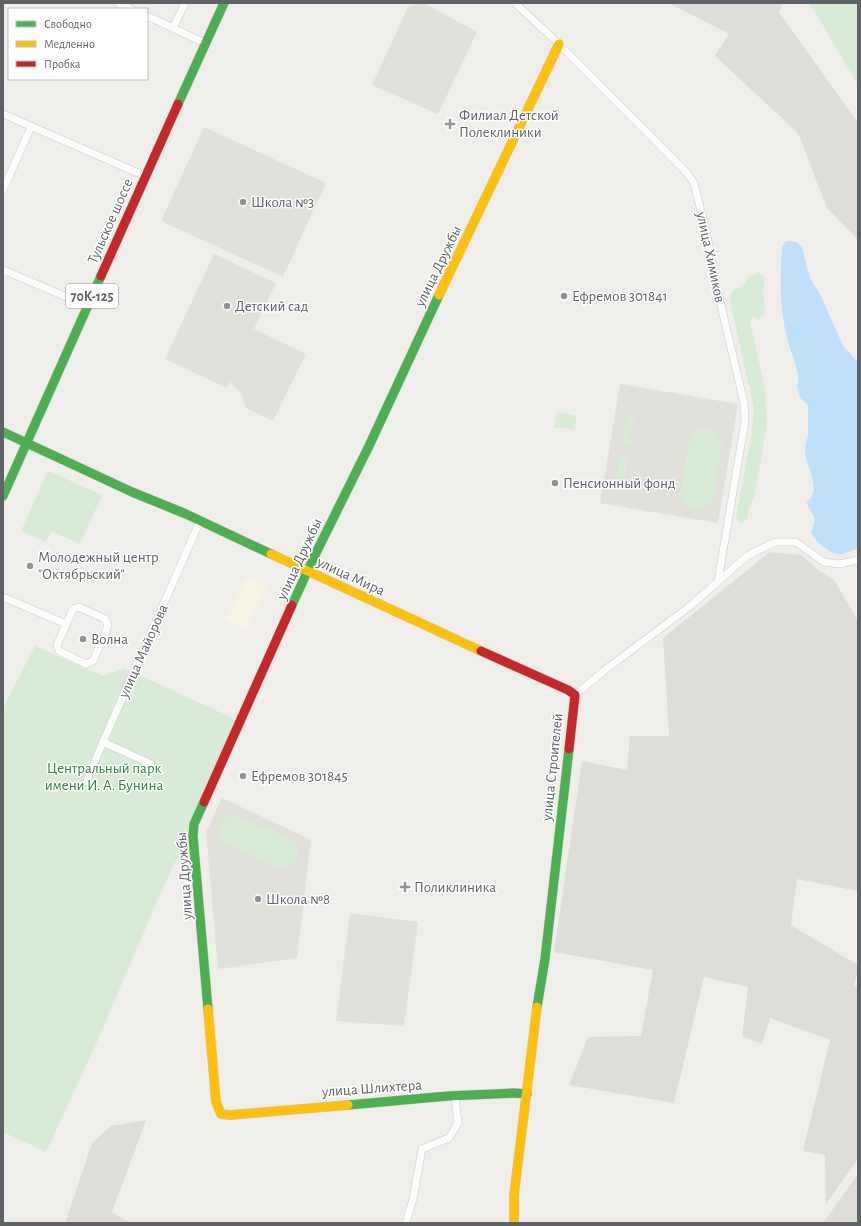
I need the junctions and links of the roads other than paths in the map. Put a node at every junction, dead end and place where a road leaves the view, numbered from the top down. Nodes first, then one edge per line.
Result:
1 (118, 3) edge
2 (185, 3) edge
3 (224, 3) edge
4 (515, 3) edge
5 (129, 8) edge
6 (148, 16) edge
7 (173, 28) junction
8 (205, 43) junction
9 (559, 44) junction
10 (3, 114) edge
11 (31, 127) junction
12 (145, 176) junction
13 (3, 190) edge
14 (3, 270) edge
15 (88, 306) junction
16 (3, 432) edge
17 (26, 443) junction
18 (3, 496) edge
19 (200, 521) junction
20 (858, 560) edge
21 (308, 571) junction
22 (718, 581) junction
23 (3, 597) edge
24 (66, 624) junction
25 (575, 695) junction
26 (103, 742) junction
27 (152, 764) dead end
28 (87, 782) dead end
29 (527, 1094) junction
30 (455, 1096) junction
31 (221, 1114) joint
32 (406, 1223) edge
33 (514, 1223) edge

1 - 5 street
2 - 7 street
3 - 8 street, Тульское шоссе / 70К-125
4 - 9 street, улица Химиков
6 - 7 street
7 - 8 street
8 - 12 street, Тульское шоссе / 70К-125
9 - 21 street, улица Дружбы
9 - 22 street, улица Химиков
10 - 11 street
11 - 12 street
11 - 13 street
12 - 15 street, Тульское шоссе / 70К-125
14 - 15 street
15 - 17 street, Тульское шоссе / 70К-125
16 - 17 street, улица Мира
17 - 18 street, Тульское шоссе / 70К-125
17 - 19 street, улица Мира
19 - 21 street, улица Мира
19 - 26 street, улица Майорова
20 - 22 street, улица Строителей
21 - 25 street, улица Мира
21 - 31 street, улица Дружбы
22 - 25 street, улица Строителей
23 - 24 street
24 - 24 street
25 - 29 street, улица Строителей
26 - 27 street
26 - 28 street, улица Майорова
29 - 30 street, улица Шлихтера
29 - 33 street, улица Строителей
30 - 31 street, улица Шлихтера
30 - 32 street

